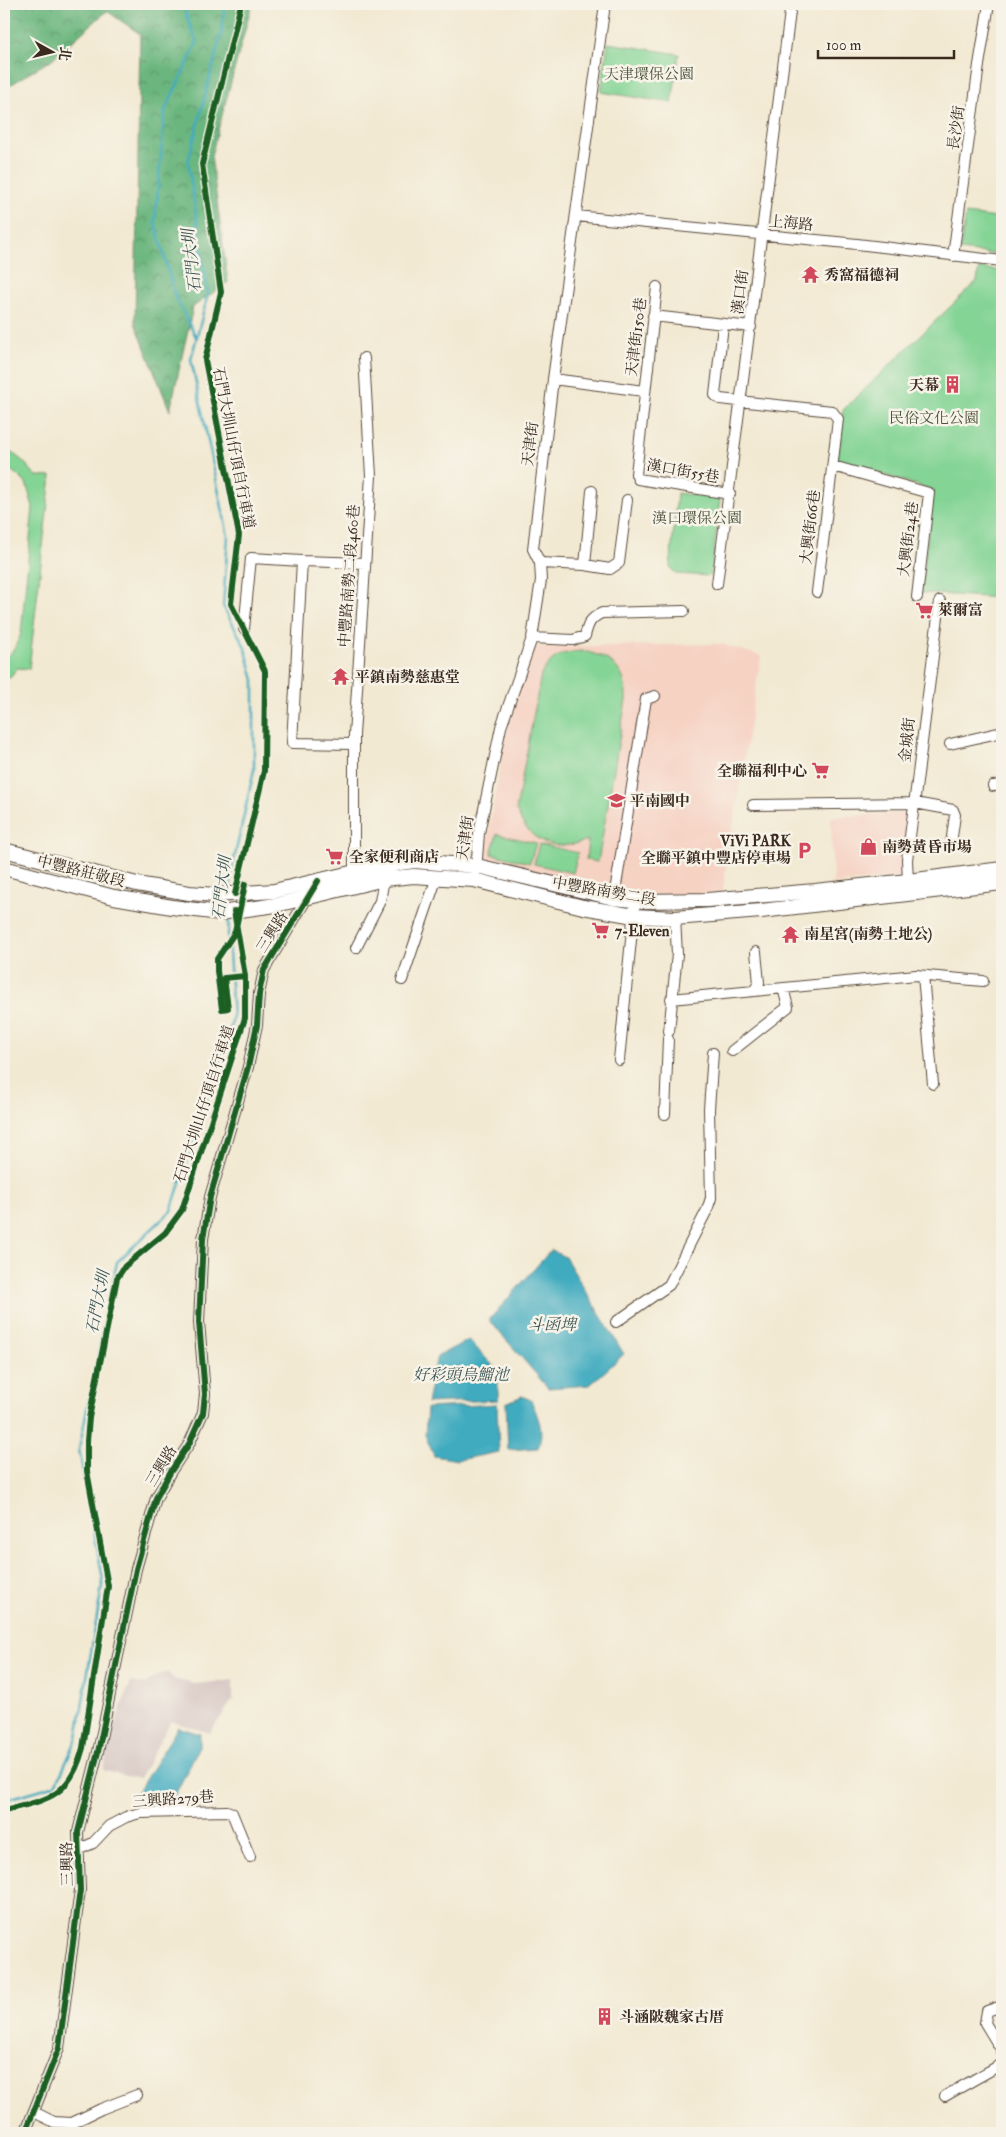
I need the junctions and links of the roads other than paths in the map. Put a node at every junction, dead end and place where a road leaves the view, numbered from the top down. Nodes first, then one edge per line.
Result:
1 (605, 4) edge
2 (791, 4) edge
3 (989, 4) edge
4 (576, 216) junction
5 (762, 235) junction
6 (953, 256) junction
7 (1002, 261) edge
8 (657, 287) dead end
9 (653, 316) junction
10 (723, 325) junction
11 (751, 327) junction
12 (364, 358) dead end
13 (553, 379) junction
14 (644, 391) junction
15 (741, 402) junction
16 (833, 466) junction
17 (636, 474) joint
18 (592, 491) dead end
19 (730, 494) junction
20 (627, 500) dead end
21 (302, 561) junction
22 (365, 563) junction
23 (540, 563) junction
24 (585, 565) junction
25 (717, 584) dead end
26 (817, 592) dead end
27 (916, 597) dead end
28 (940, 601) dead end
29 (684, 611) dead end
30 (244, 629) dead end
31 (532, 638) junction
32 (655, 696) dead end
33 (1002, 732) edge
34 (354, 744) junction
35 (950, 744) dead end
36 (915, 803) junction
37 (753, 805) dead end
38 (951, 844) dead end
39 (4, 850) edge
40 (477, 866) junction
41 (4, 868) edge
42 (1002, 869) edge
43 (354, 872) junction
44 (437, 877) junction
45 (384, 879) junction
46 (474, 880) junction
47 (318, 881) junction
48 (908, 882) junction
49 (1002, 883) edge
50 (356, 886) junction
51 (216, 895) joint
52 (308, 898) junction
53 (614, 898) junction
54 (636, 900) junction
55 (220, 913) joint
56 (634, 916) junction
57 (675, 918) junction
58 (356, 948) dead end
59 (756, 952) dead end
60 (923, 976) junction
61 (402, 980) dead end
62 (983, 981) dead end
63 (783, 988) junction
64 (754, 991) junction
65 (671, 999) junction
66 (732, 1051) dead end
67 (713, 1053) dead end
68 (619, 1060) dead end
69 (933, 1084) dead end
70 (665, 1114) dead end
71 (616, 1322) dead end
72 (78, 1850) junction
73 (250, 1857) dead end
74 (1002, 2006) edge
75 (1002, 2051) edge
76 (1002, 2064) edge
77 (137, 2095) dead end
78 (945, 2096) dead end
79 (34, 2112) junction
80 (25, 2133) edge

1 - 4 street, 天津街
2 - 5 street, 漢口街
3 - 6 street, 長沙街
4 - 5 street, 上海路
4 - 13 street, 天津街
5 - 6 street, 上海路
5 - 11 street, 漢口街
6 - 7 street, 上海路
8 - 9 street, 天津街150巷
9 - 10 street
9 - 14 street, 天津街150巷
10 - 11 street
10 - 15 street, 大興街66巷
11 - 15 street, 漢口街
12 - 22 street, 中豐路南勢二段460巷
13 - 14 street, 天津街150巷
13 - 23 street, 天津街
14 - 17 street, 天津街150巷
15 - 16 street, 大興街66巷
15 - 19 street, 漢口街
16 - 26 street, 大興街66巷
16 - 27 street, 大興街24巷
17 - 19 street, 漢口街55巷
18 - 24 street
19 - 25 street, 漢口街
20 - 24 street
21 - 22 street
21 - 30 street
21 - 34 street
22 - 34 street, 中豐路南勢二段460巷
23 - 24 street
23 - 31 street, 天津街
28 - 36 street, 金城街
29 - 31 street
31 - 40 street, 天津街
32 - 53 street
33 - 35 street
34 - 43 street, 中豐路南勢二段460巷
36 - 37 street
36 - 38 street
36 - 48 street, 金城街
39 - 51 main road, 中豐路莊敬段
40 - 43 main road, 中豐路南勢二段
40 - 46 street, 天津街
40 - 53 main road, 中豐路南勢二段
41 - 55 main road, 中豐路莊敬段
42 - 48 main road, 中豐路南勢二段
43 - 47 main road, 中豐路南勢二段
43 - 50 street, 中豐路南勢二段460巷
44 - 45 main road, 中豐路南勢二段
44 - 46 main road, 中豐路南勢二段
44 - 61 street
45 - 50 main road, 中豐路南勢二段
45 - 58 street
46 - 56 main road, 中豐路南勢二段
47 - 51 main road, 中豐路南勢二段
47 - 52 street, 三興路
48 - 54 main road, 中豐路南勢二段
49 - 57 main road, 中豐路南勢二段
50 - 52 main road, 中豐路南勢二段
52 - 55 main road, 中豐路南勢二段
52 - 72 street, 三興路
53 - 54 main road, 中豐路南勢二段
54 - 56 street
56 - 57 main road, 中豐路南勢二段
56 - 68 street
57 - 65 street
59 - 64 street
60 - 62 street
60 - 63 street
60 - 69 street
63 - 64 street
63 - 66 street
64 - 65 street
65 - 70 street
67 - 71 street
72 - 73 street, 三興路279巷
72 - 79 street, 三興路
74 - 75 street
76 - 78 street
77 - 79 street
79 - 80 street, 三興路

